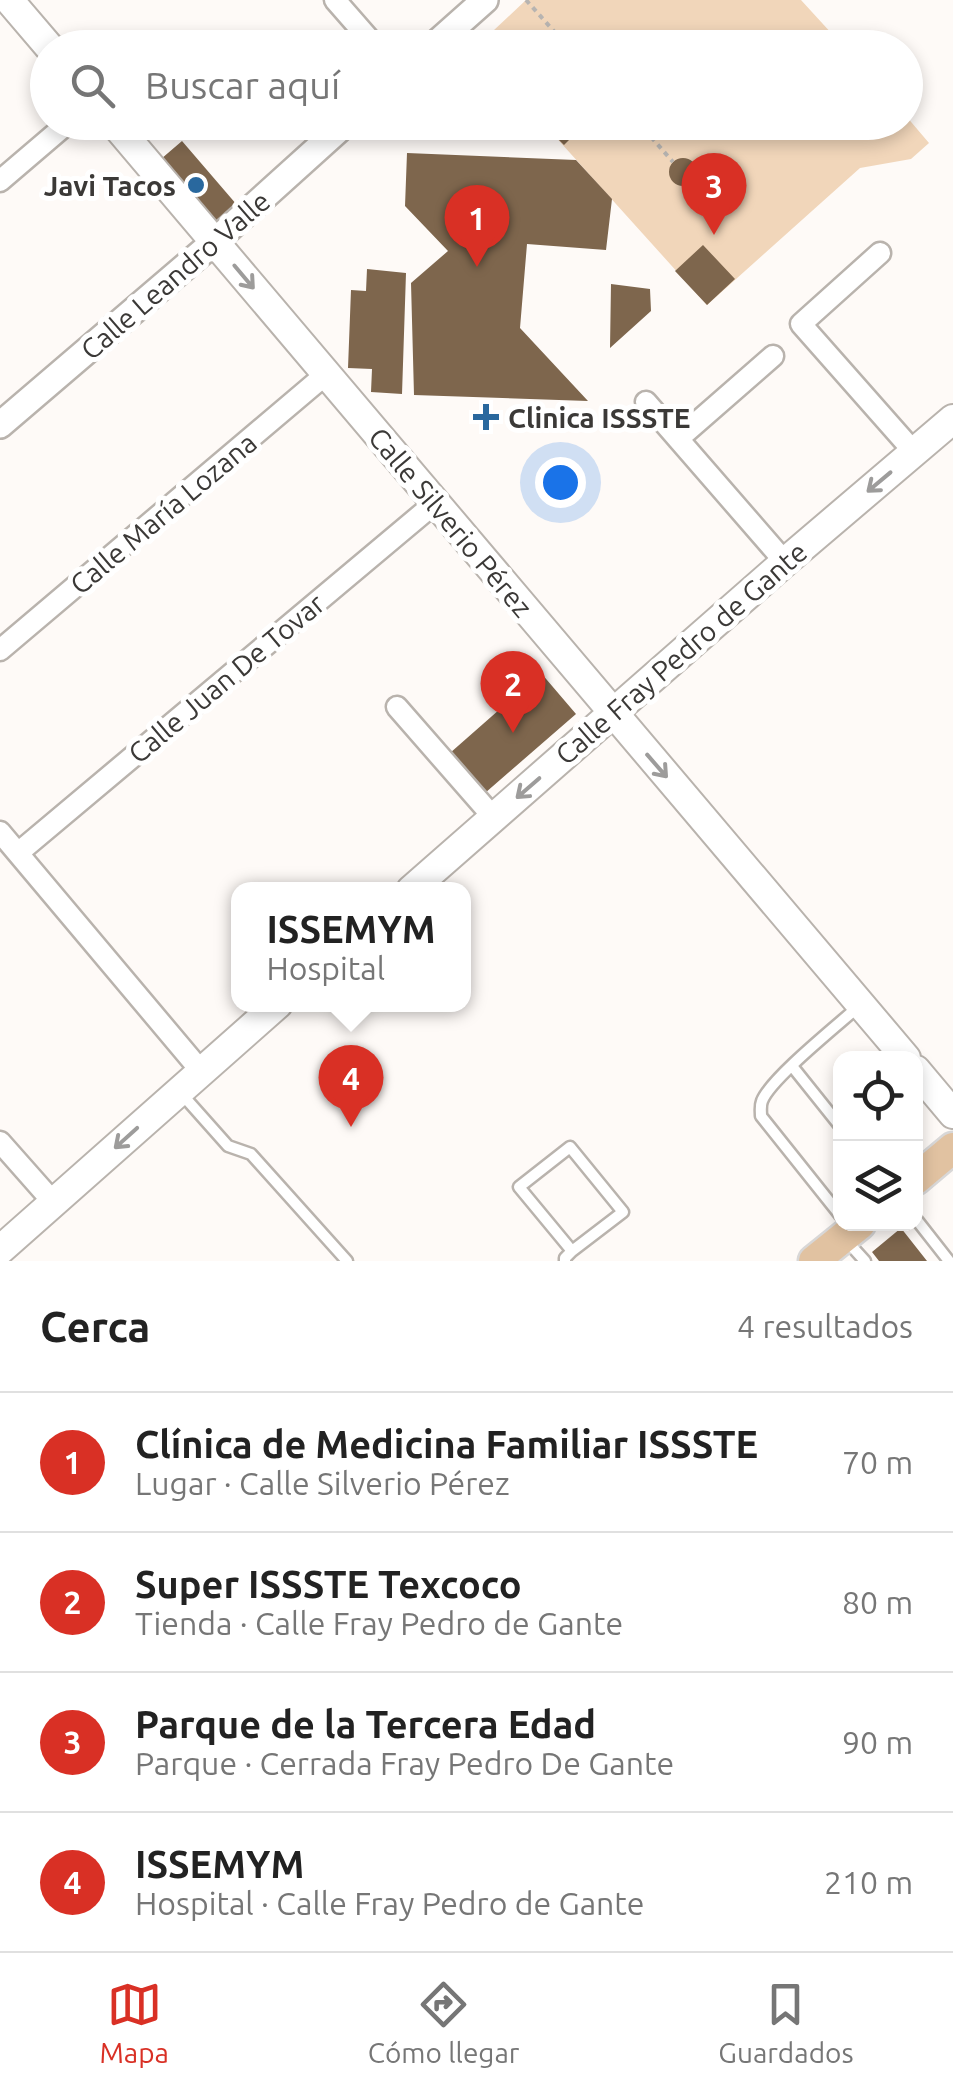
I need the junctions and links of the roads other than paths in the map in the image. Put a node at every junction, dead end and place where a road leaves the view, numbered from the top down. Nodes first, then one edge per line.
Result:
1 (9, 0) edge
2 (334, 0) edge
3 (484, 0) edge
4 (35, 30) edge
5 (361, 30) edge
6 (451, 30) edge
7 (47, 140) edge
8 (128, 140) edge
9 (327, 140) edge
10 (0, 181) edge
11 (214, 242) junction
12 (880, 253) dead end
13 (773, 356) dead end
14 (326, 375) junction
15 (646, 402) dead end
16 (953, 419) edge
17 (0, 424) edge
18 (678, 439) junction
19 (914, 452) junction
20 (435, 503) junction
21 (784, 562) junction
22 (0, 650) edge
23 (397, 706) dead end
24 (612, 713) junction
25 (494, 818) junction
26 (0, 832) edge
27 (18, 853) junction
28 (420, 882) edge
29 (861, 1004) junction
30 (269, 1012) edge
31 (900, 1051) edge
32 (792, 1066) junction
33 (201, 1071) junction
34 (923, 1078) edge
35 (179, 1091) junction
36 (953, 1114) edge
37 (833, 1117) edge
38 (0, 1142) edge
39 (953, 1148) edge
40 (923, 1172) edge
41 (54, 1202) junction
42 (833, 1206) edge
43 (923, 1229) edge
44 (844, 1231) edge
45 (851, 1231) edge
46 (1, 1250) edge
47 (568, 1256) edge
48 (12, 1261) edge
49 (347, 1261) edge
50 (814, 1261) edge
51 (865, 1261) edge
52 (948, 1261) edge

1 - 4 main road
2 - 5 street
3 - 6 street
7 - 10 street
8 - 11 main road, Calle Silverio Pérez
9 - 11 street, Calle Leandro Valle
11 -> 14 main road, Calle Silverio Pérez
11 - 17 street, Calle Leandro Valle
12 - 19 street
13 - 18 street
14 - 20 main road, Calle Silverio Pérez
14 - 22 street, Calle María Lozana
15 - 18 street
16 - 19 main road, Calle Fray Pedro de Gante
18 - 21 street
19 -> 21 main road, Calle Fray Pedro de Gante
20 - 24 main road, Calle Silverio Pérez
20 - 27 street, Calle Juan De Tovar
21 - 24 main road, Calle Fray Pedro de Gante
23 - 25 street
24 -> 25 main road, Calle Fray Pedro de Gante
24 -> 29 main road, Calle Silverio Pérez
25 - 28 main road, Calle Fray Pedro de Gante
26 - 27 street
27 - 33 street
29 - 31 main road, Calle Silverio Pérez
29 - 32 lane
30 - 33 main road
32 - 37 lane
32 - 42 lane
33 - 35 main road
34 - 36 main road
35 -> 41 main road
35 - 49 lane
38 - 41 street
39 - 40 main road
41 - 46 main road
43 - 52 lane
44 - 50 main road
45 - 51 lane
46 - 48 street
47 - 47 lane

